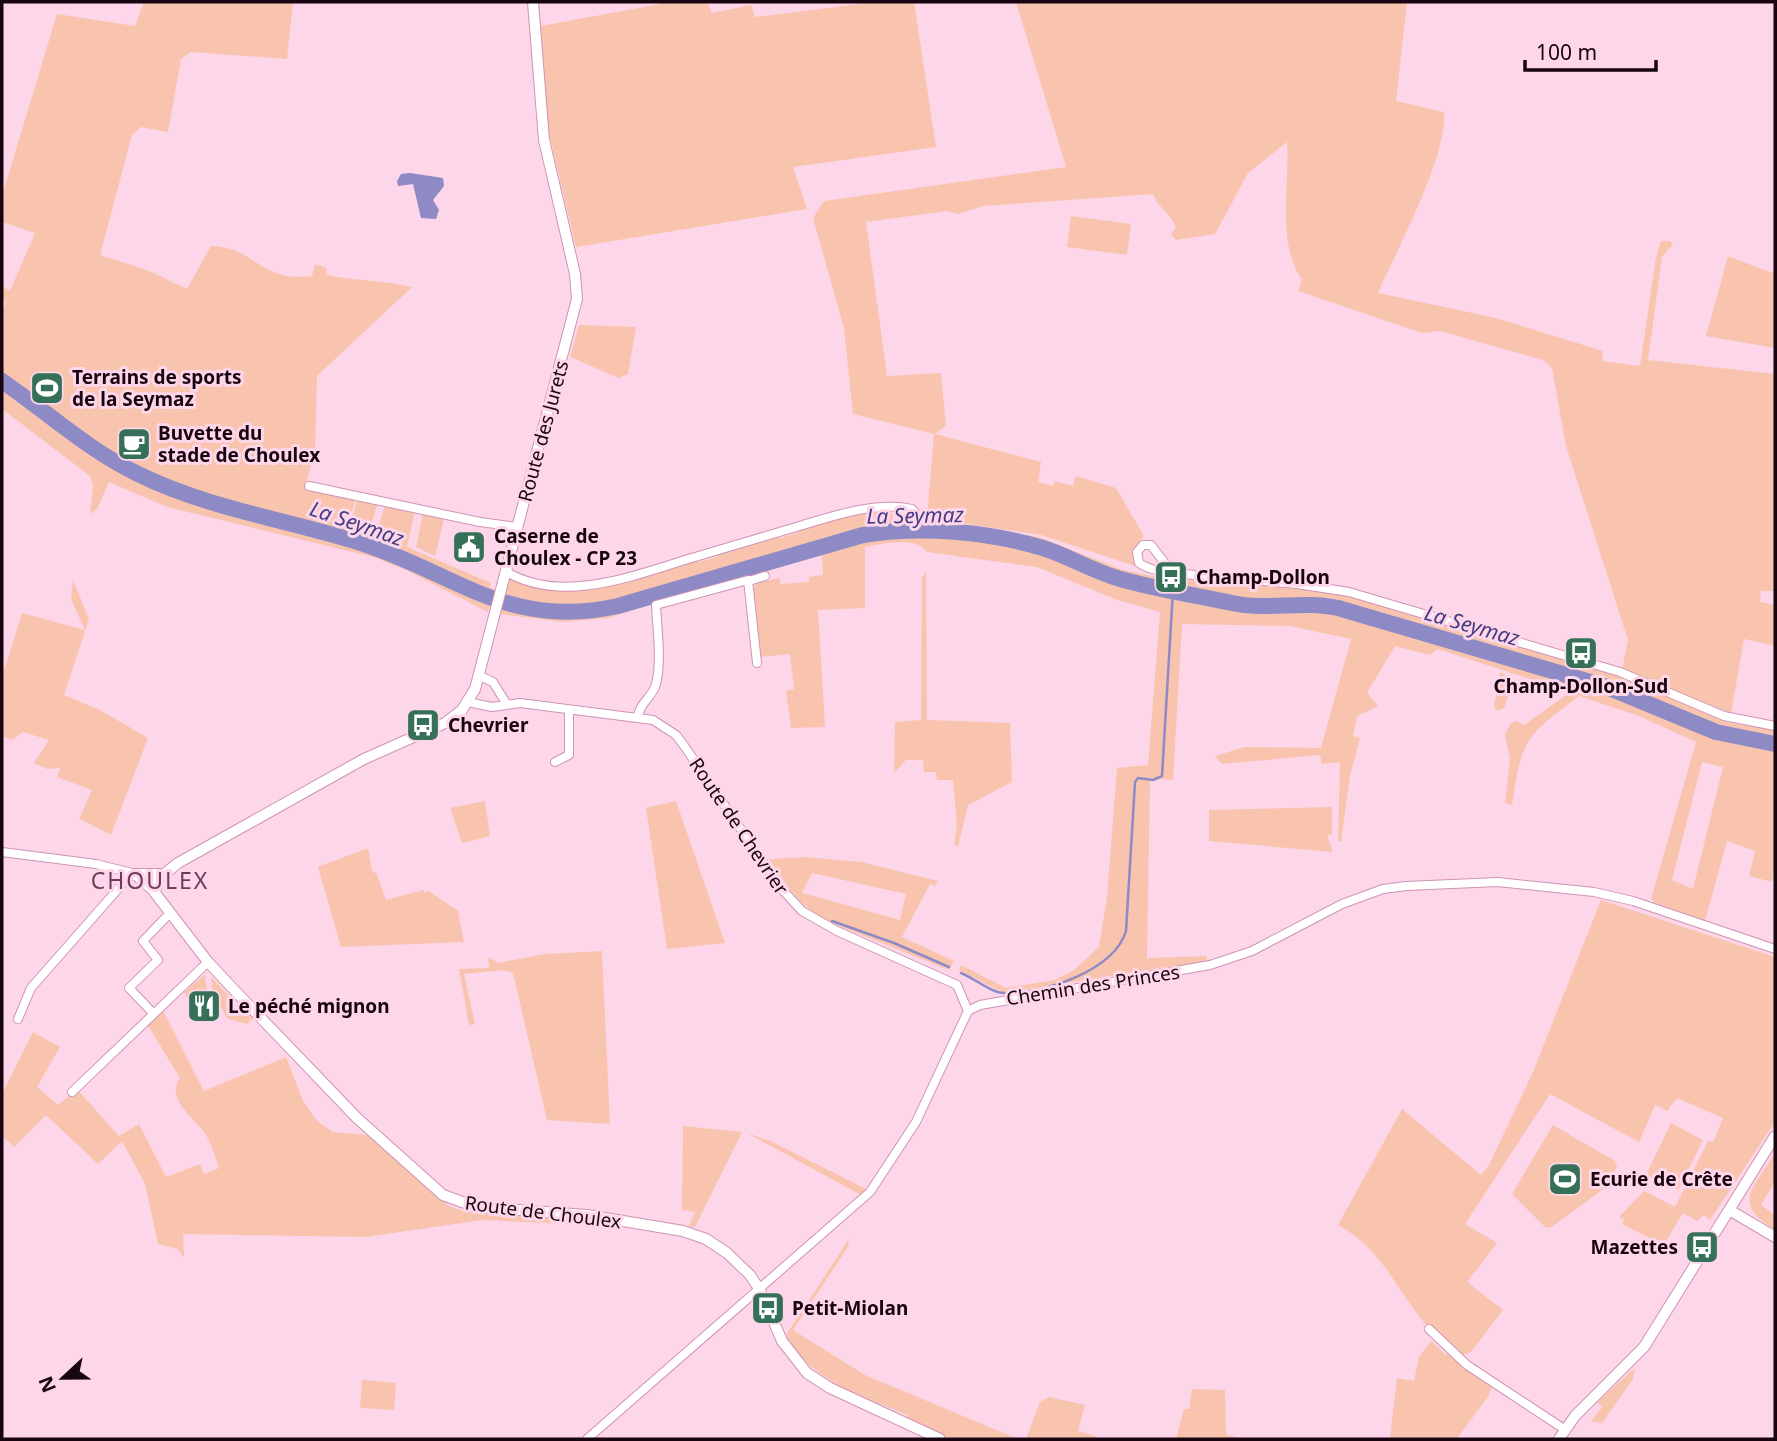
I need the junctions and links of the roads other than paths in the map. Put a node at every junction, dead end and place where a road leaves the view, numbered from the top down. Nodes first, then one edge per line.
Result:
1 (533, 2) edge
2 (309, 486) dead end
3 (916, 513) dead end
4 (517, 527) junction
5 (505, 571) junction
6 (1178, 573) junction
7 (765, 576) dead end
8 (749, 582) junction
9 (757, 663) dead end
10 (480, 677) junction
11 (468, 702) junction
12 (506, 704) junction
13 (569, 710) junction
14 (638, 717) junction
15 (1775, 726) edge
16 (555, 762) dead end
17 (2, 852) edge
18 (132, 873) junction
19 (164, 873) junction
20 (155, 889) junction
21 (170, 913) junction
22 (1775, 949) edge
23 (208, 961) junction
24 (968, 1011) junction
25 (153, 1013) junction
26 (18, 1019) dead end
27 (72, 1092) dead end
28 (1775, 1136) edge
29 (1731, 1211) junction
30 (1775, 1237) edge
31 (761, 1290) junction
32 (1429, 1329) dead end
33 (1561, 1434) edge
34 (587, 1439) edge
35 (940, 1439) edge

1 - 4 street, Route des Jurets
2 - 4 street
3 - 5 street
4 - 5 street, Route des Jurets
5 - 10 street, Route des Jurets
6 - 6 street
6 - 15 street
7 - 8 street
8 - 9 street
8 - 14 street
10 - 11 street, Route des Jurets
10 - 12 street
11 - 12 street, Route de Chevrier
11 - 19 street, Route des Jurets
12 - 13 street, Route de Chevrier
13 - 14 street, Route de Chevrier
13 - 16 street
14 - 24 street, Route de Chevrier
17 - 18 street
18 - 19 street
18 - 20 street
18 - 26 street
19 - 20 street, Route des Jurets
20 - 21 street, Route de Choulex
21 - 23 street, Route de Choulex
21 - 25 street
22 - 24 street, Chemin des Princes
23 - 25 street
23 - 31 street, Route de Choulex
24 - 31 street
25 - 27 street
28 - 29 street
29 - 30 street
29 - 33 street
31 - 34 street
31 - 35 street, Route de Choulex
32 - 33 street

